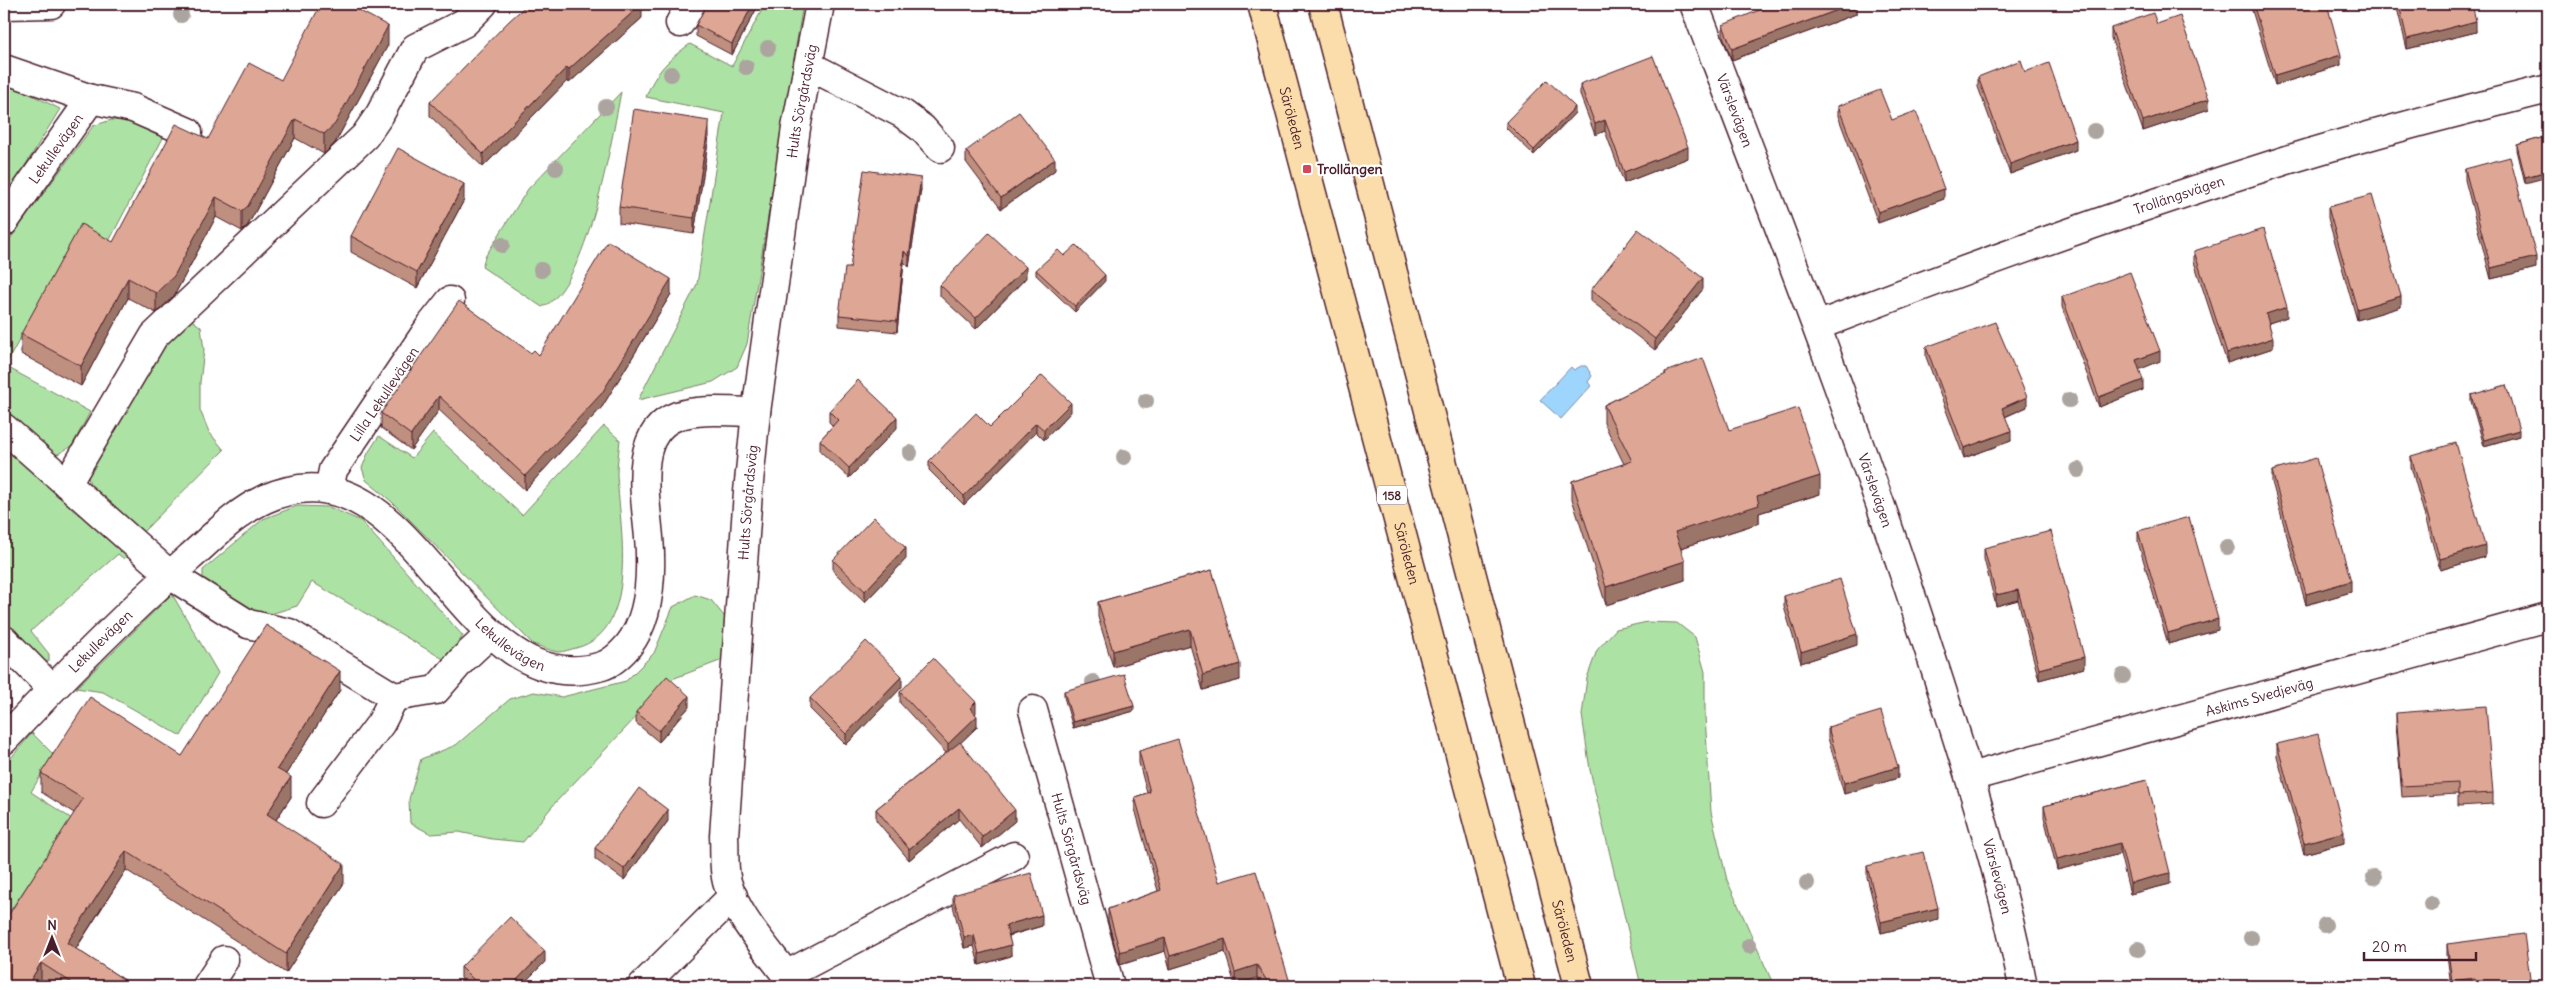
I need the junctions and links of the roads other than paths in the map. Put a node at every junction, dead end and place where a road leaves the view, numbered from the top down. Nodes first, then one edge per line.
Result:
1 (52, 4) edge
2 (483, 4) edge
3 (820, 4) edge
4 (1262, 4) edge
5 (1324, 4) edge
6 (1694, 4) edge
7 (4, 5) edge
8 (808, 65) junction
9 (4, 69) edge
10 (2548, 89) edge
11 (91, 99) junction
12 (188, 132) edge
13 (940, 148) dead end
14 (4, 222) edge
15 (450, 301) dead end
16 (1817, 326) junction
17 (756, 412) junction
18 (4, 428) edge
19 (67, 484) junction
20 (329, 490) junction
21 (170, 575) junction
22 (2548, 617) edge
23 (490, 634) junction
24 (4, 640) edge
25 (52, 688) junction
26 (394, 697) junction
27 (1033, 710) dead end
28 (4, 740) edge
29 (1970, 777) junction
30 (322, 803) dead end
31 (1014, 856) dead end
32 (733, 896) junction
33 (224, 960) dead end
34 (790, 980) edge
35 (207, 986) edge
36 (642, 986) edge
37 (1110, 986) edge
38 (1521, 986) edge
39 (1579, 986) edge
40 (2023, 986) edge

1 - 7 street
2 - 19 street
3 - 8 street, Hults Sörgårdsväg
4 - 38 main road, Säröleden / 158
5 - 39 main road, Säröleden
6 - 16 street, Värslevägen
8 - 13 street
8 - 17 street, Hults Sörgårdsväg
9 - 11 street
10 - 16 street, Trollängsvägen
11 - 12 street
11 - 14 street, Lekullevägen
15 - 20 street, Lilla Lekullevägen
16 - 29 street, Värslevägen
17 - 23 street, Lekullevägen
17 - 32 street, Hults Sörgårdsväg
18 - 19 street
19 - 21 street
20 - 21 street, Lekullevägen
20 - 23 street, Lekullevägen
21 - 25 street, Lekullevägen
21 - 26 street
22 - 29 street, Askims Svedjeväg
23 - 26 street
24 - 25 street
25 - 28 street, Lekullevägen
26 - 30 street
27 - 37 street, Hults Sörgårdsväg
29 - 40 street, Värslevägen
31 - 34 street
32 - 34 street, Hults Sörgårdsväg
32 - 36 street
33 - 35 street

